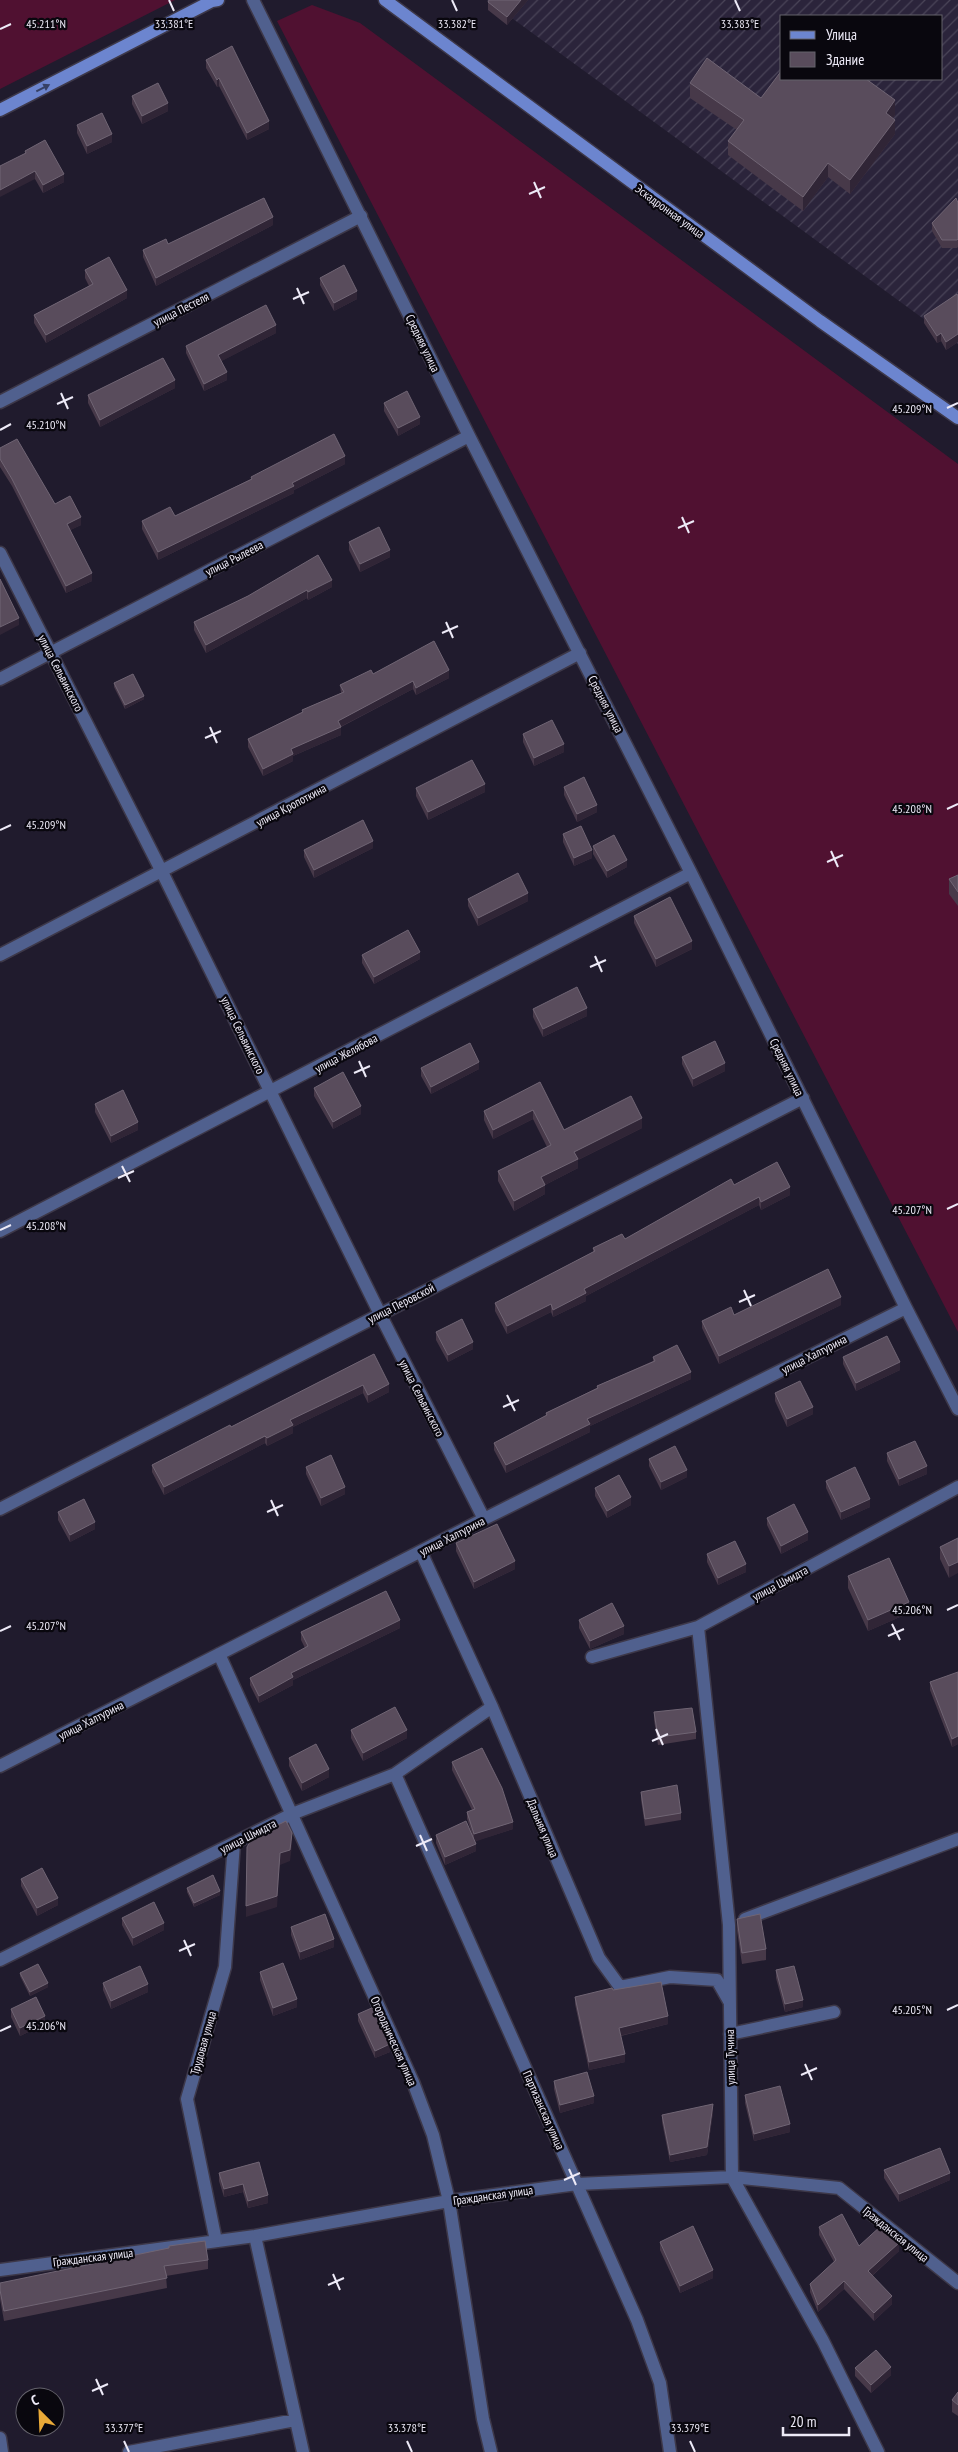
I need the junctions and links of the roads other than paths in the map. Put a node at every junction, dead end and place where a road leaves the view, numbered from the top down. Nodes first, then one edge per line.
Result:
1 (214, 0) edge
2 (254, 0) edge
3 (384, 0) edge
4 (0, 110) edge
5 (361, 216) junction
6 (0, 402) edge
7 (958, 418) edge
8 (469, 436) junction
9 (0, 552) edge
10 (51, 653) junction
11 (580, 653) junction
12 (0, 679) edge
13 (162, 872) junction
14 (691, 873) junction
15 (0, 955) edge
16 (272, 1092) junction
17 (803, 1098) junction
18 (0, 1231) edge
19 (906, 1308) junction
20 (380, 1314) junction
21 (958, 1409) edge
22 (958, 1487) edge
23 (0, 1509) edge
24 (484, 1519) junction
25 (421, 1552) junction
26 (698, 1627) junction
27 (219, 1654) junction
28 (592, 1657) dead end
29 (492, 1707) junction
30 (0, 1766) edge
31 (394, 1774) junction
32 (292, 1814) junction
33 (958, 1839) edge
34 (234, 1843) junction
35 (729, 1925) junction
36 (0, 1960) edge
37 (730, 2003) junction
38 (834, 2012) dead end
39 (730, 2034) junction
40 (732, 2177) junction
41 (577, 2184) junction
42 (449, 2201) junction
43 (255, 2236) junction
44 (216, 2242) junction
45 (0, 2270) edge
46 (958, 2283) edge
47 (295, 2420) junction
48 (0, 2438) edge
49 (135, 2451) edge
50 (2, 2452) edge
51 (302, 2452) edge
52 (491, 2452) edge
53 (670, 2452) edge
54 (878, 2452) edge

4 -> 1 main road
2 - 5 street, Средняя улица
3 - 7 main road, Эскадронная улица
5 - 6 street, улица Пестеля
5 - 8 street, Средняя улица
8 - 10 street, улица Рылеева
8 - 11 street, Средняя улица
9 - 10 street, улица Сельвинского
10 - 12 street, улица Рылеева
10 - 13 street, улица Сельвинского
11 - 13 street, улица Кропоткина
11 - 14 street, Средняя улица
13 - 15 street, улица Кропоткина
13 - 16 street, улица Сельвинского
14 - 16 street, улица Желябова
14 - 17 street, Средняя улица
16 - 18 street, улица Желябова
16 - 20 street, улица Сельвинского
17 - 19 street, Средняя улица
17 - 20 street, улица Перовской
19 - 21 street, Средняя улица
19 - 24 street, улица Халтурина
20 - 23 street, улица Перовской
20 - 24 street, улица Сельвинского
22 - 26 street, улица Шмидта
24 - 25 street, улица Халтурина
25 - 27 street, улица Халтурина
25 - 29 street, Дальняя улица
26 - 28 street, улица Шмидта
26 - 35 street, улица Тучина
27 - 30 street, улица Халтурина
27 - 32 street, Огородническая улица
29 - 31 street, улица Шмидта
29 - 37 street, Дальняя улица
31 - 32 street, улица Шмидта
31 - 41 street, Партизанская улица
32 - 34 street, улица Шмидта
32 - 42 street, Огородническая улица
33 - 35 street
34 - 36 street, улица Шмидта
34 - 44 street, Трудовая улица
35 - 37 street, улица Тучина
37 - 39 street, улица Тучина
38 - 39 street
39 - 40 street, улица Тучина
40 - 41 street, Гражданская улица
40 - 46 street, Гражданская улица
40 - 54 street, улица Тучина
41 - 42 street, Гражданская улица
41 - 53 street, Партизанская улица
42 - 43 street, Гражданская улица
42 - 52 street, Огородническая улица
43 - 44 street, Гражданская улица
43 - 47 street
44 - 45 street, Гражданская улица
47 - 49 street
47 - 51 street
48 - 50 street

